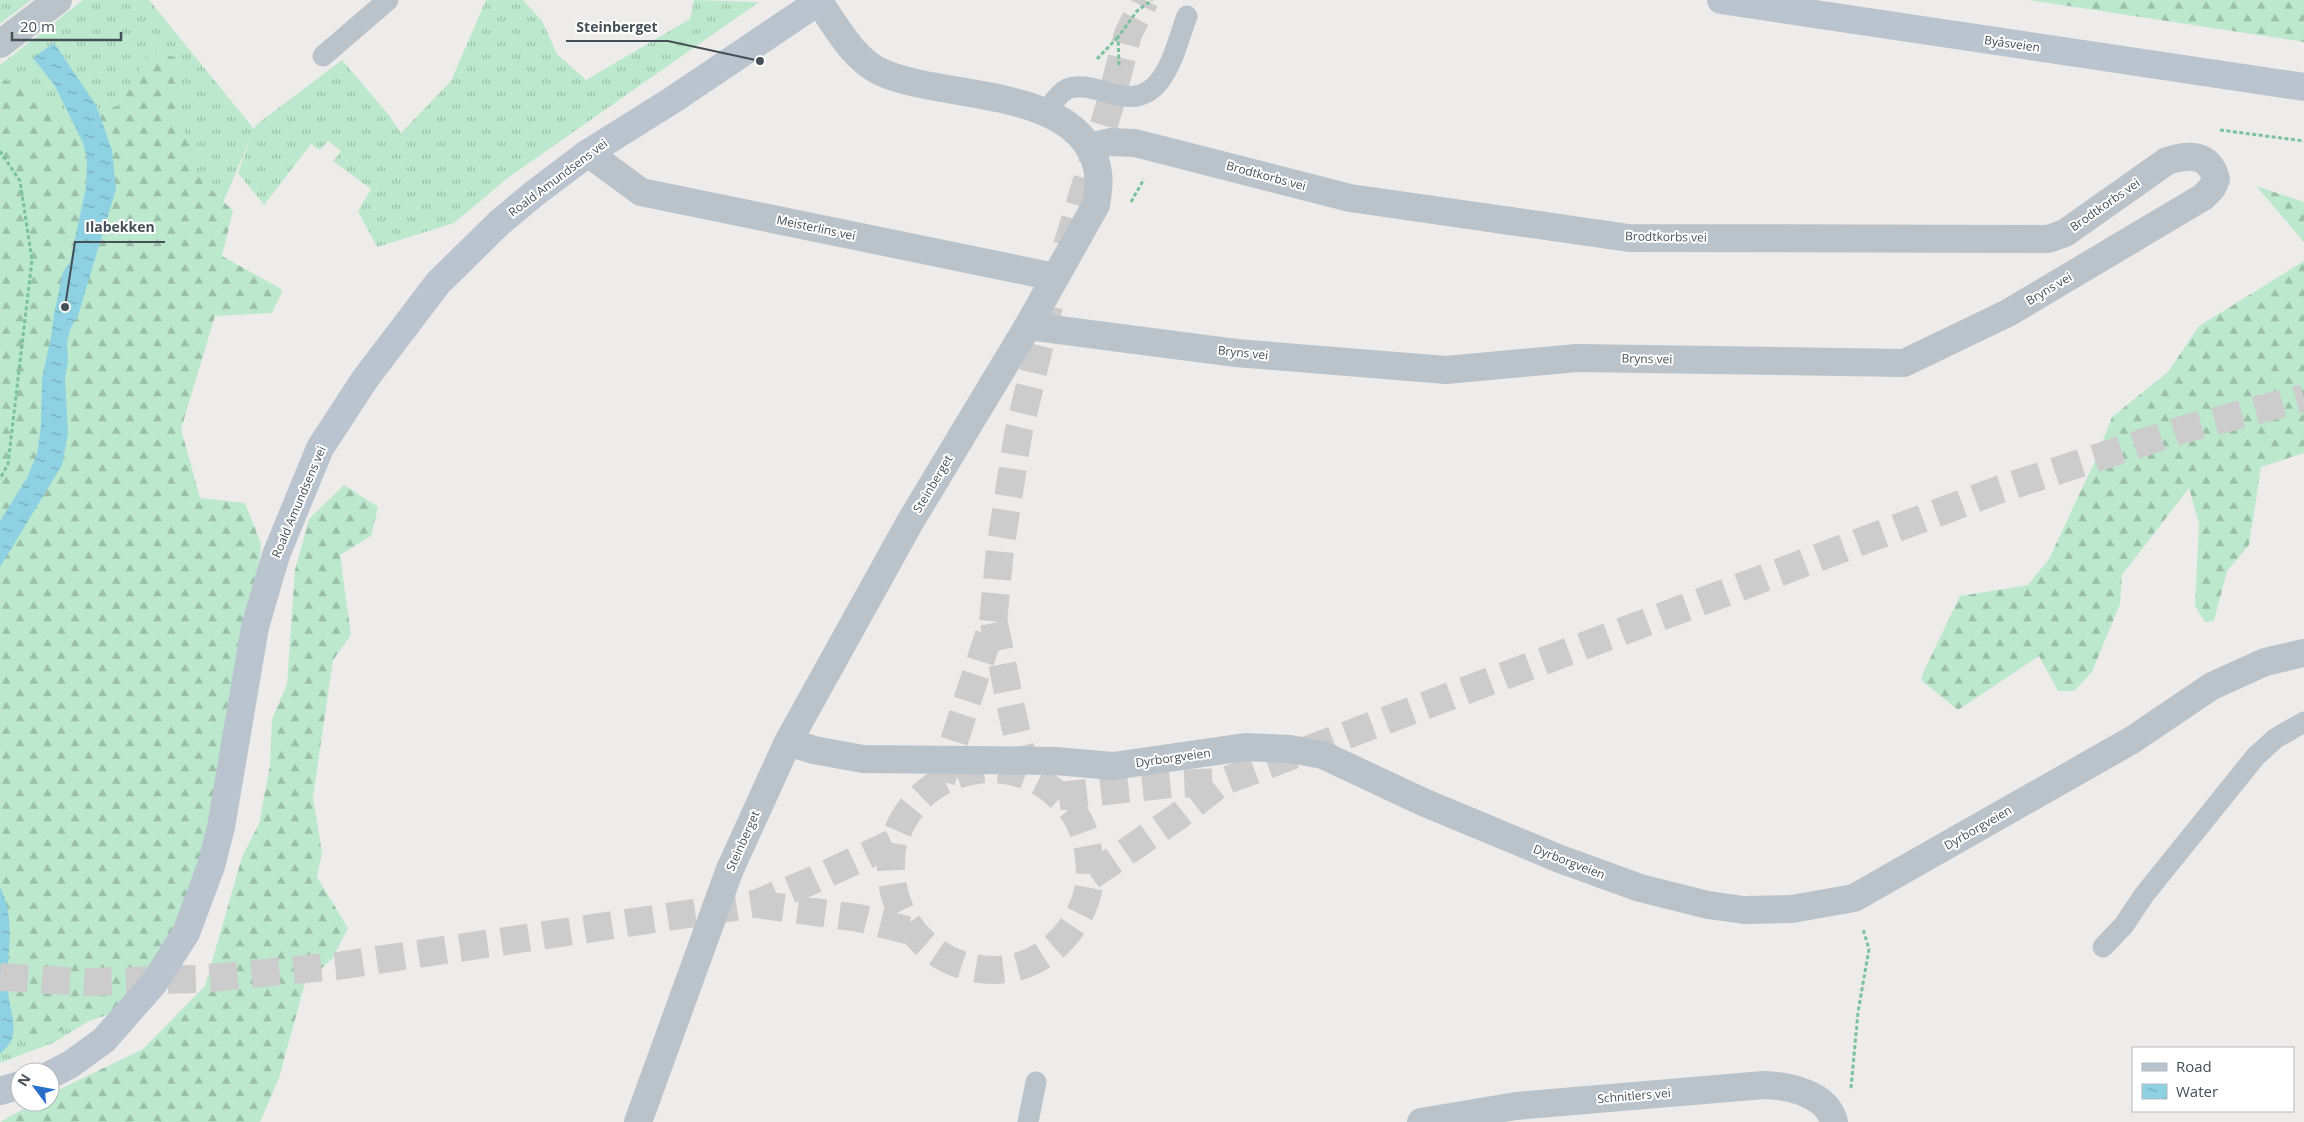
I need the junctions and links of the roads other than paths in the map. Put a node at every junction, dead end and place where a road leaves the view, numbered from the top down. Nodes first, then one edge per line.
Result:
1 (58, 0) edge
2 (388, 0) edge
3 (1721, 0) edge
4 (820, 1) edge
5 (1187, 16) dead end
6 (0, 44) edge
7 (323, 56) dead end
8 (2304, 87) edge
9 (1047, 112) junction
10 (1089, 147) junction
11 (588, 153) junction
12 (2216, 179) joint
13 (1055, 277) junction
14 (1028, 326) junction
15 (2304, 653) edge
16 (2304, 722) edge
17 (788, 742) junction
18 (2104, 947) dead end
19 (60, 1070) edge
20 (1036, 1082) dead end
21 (1833, 1120) edge
22 (638, 1122) edge
23 (1028, 1122) edge
24 (1421, 1122) edge

1 - 6 street
2 - 7 lane
3 - 8 street, Byåsveien
4 - 9 street, Steinberget
4 - 11 street, Roald Amundsens vei
5 - 9 lane
9 - 10 street, Steinberget
10 - 12 street, Brodtkorbs vei
10 - 13 street, Steinberget
11 - 13 street, Meisterlins vei
11 - 19 street, Roald Amundsens vei
12 - 14 street, Bryns vei
13 - 14 street, Steinberget
14 - 17 street, Steinberget
15 - 17 street, Dyrborgveien
16 - 18 lane
17 - 22 street, Steinberget
20 - 23 lane
21 - 24 street, Schnitlers vei

